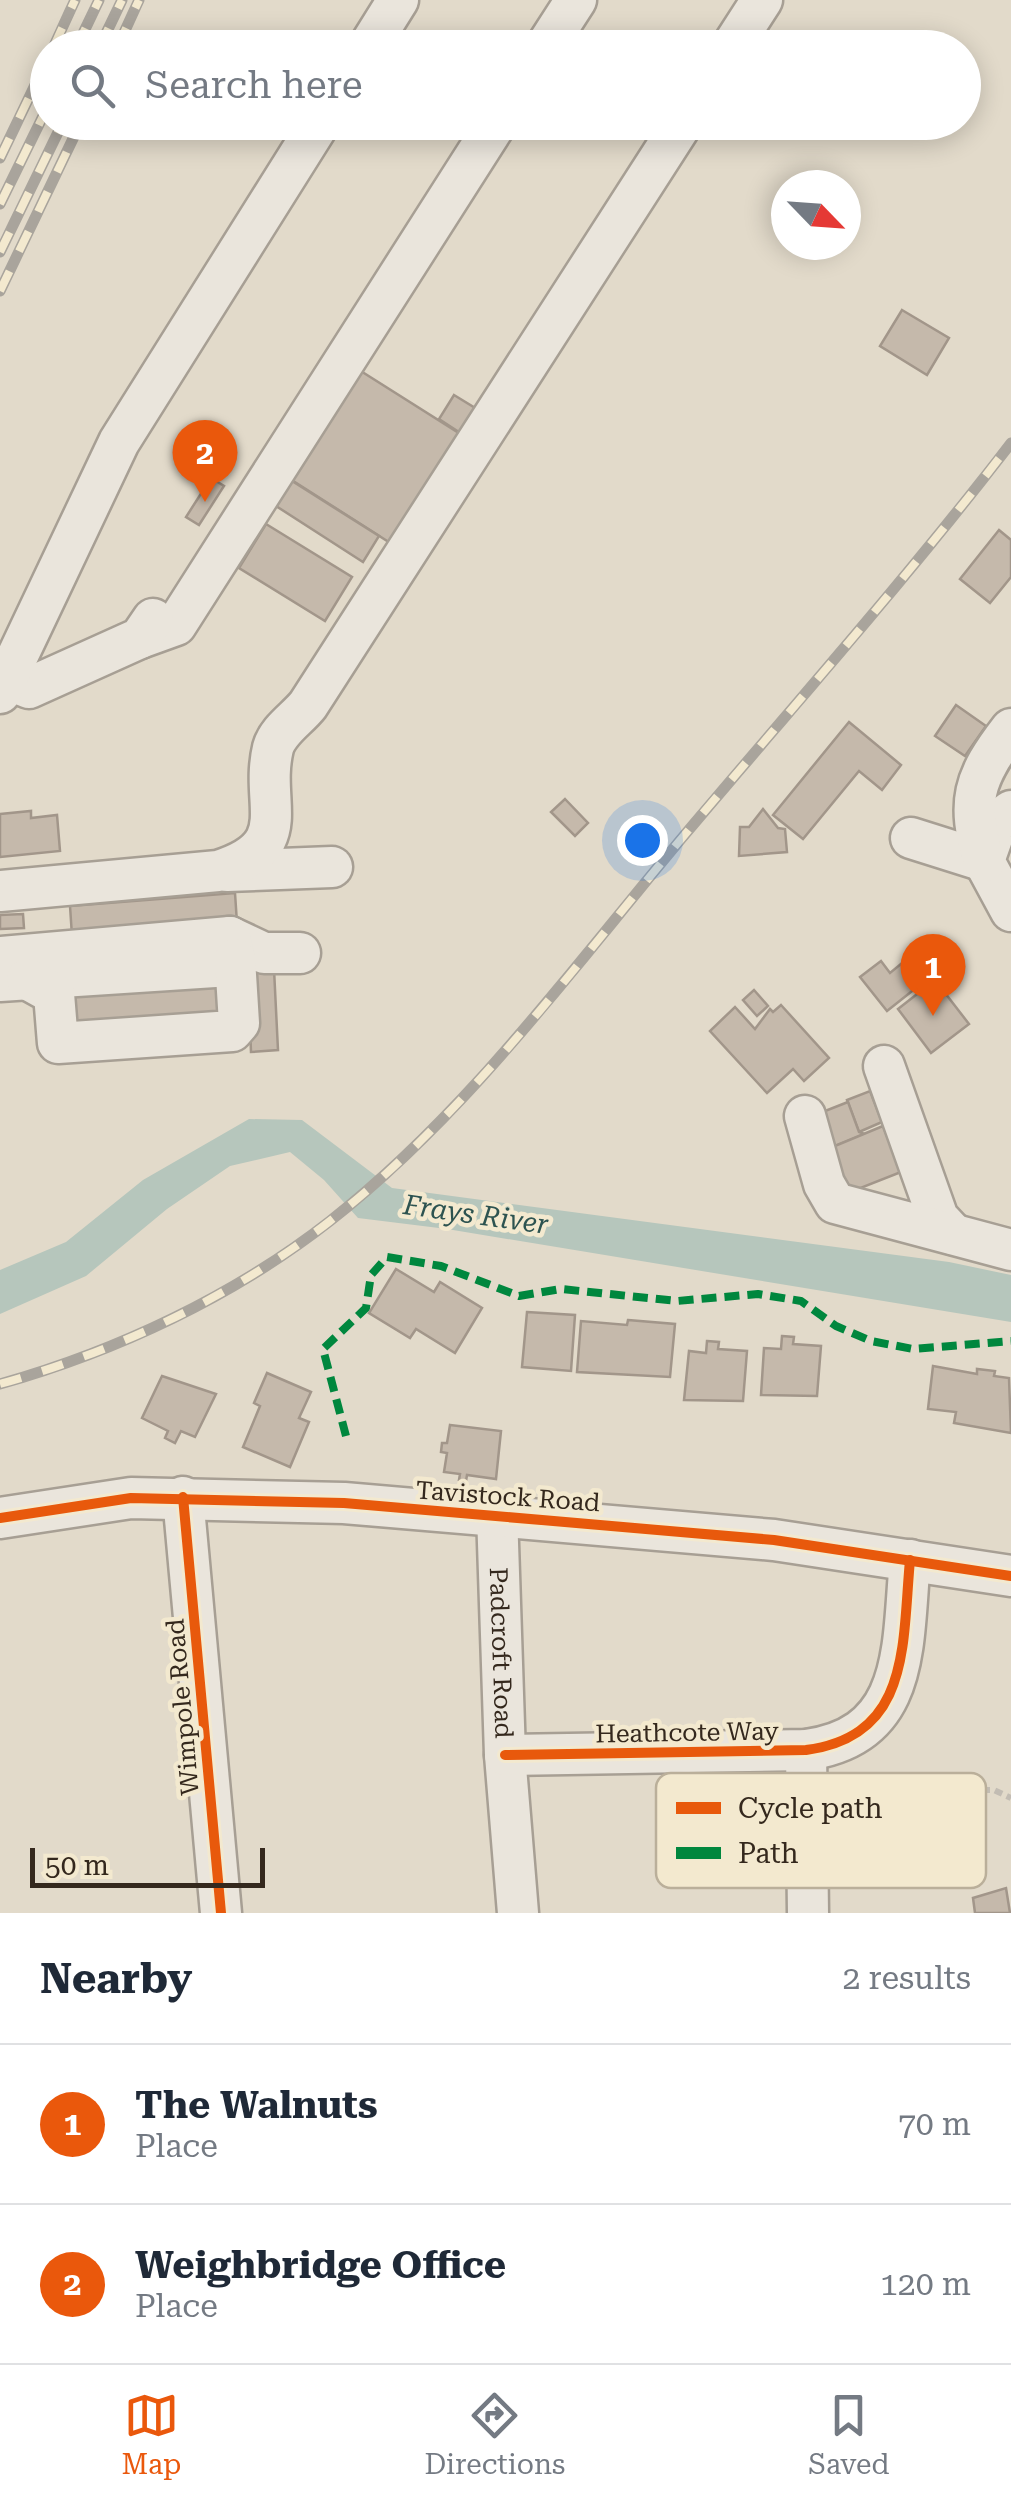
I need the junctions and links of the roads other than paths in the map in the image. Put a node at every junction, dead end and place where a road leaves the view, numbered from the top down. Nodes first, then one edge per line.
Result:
1 (398, 0) edge
2 (576, 0) edge
3 (762, 0) edge
4 (379, 30) edge
5 (557, 30) edge
6 (743, 30) edge
7 (309, 140) edge
8 (486, 140) edge
9 (671, 140) edge
10 (286, 408) dead end
11 (140, 638) junction
12 (25, 691) edge
13 (1011, 729) edge
14 (1011, 811) edge
15 (910, 838) dead end
16 (984, 861) junction
17 (332, 867) dead end
18 (218, 872) junction
19 (0, 891) edge
20 (1011, 911) edge
21 (232, 948) junction
22 (300, 953) dead end
23 (9, 973) edge
24 (884, 1066) dead end
25 (806, 1116) dead end
26 (953, 1234) junction
27 (1011, 1250) edge
28 (182, 1497) junction
29 (497, 1514) junction
30 (0, 1518) edge
31 (910, 1560) junction
32 (1011, 1576) edge
33 (806, 1750) junction
34 (505, 1755) junction
35 (806, 1773) edge
36 (808, 1888) edge
37 (221, 1913) edge
38 (518, 1913) edge
39 (808, 1913) edge

1 - 4 street
2 - 5 street
3 - 6 street
7 - 12 street
8 - 11 street
9 - 18 street
10 - 11 street
11 - 12 street
13 - 16 street
14 - 16 street
15 - 16 street
16 - 20 street
17 - 18 street
18 - 19 street
21 - 22 street
21 - 23 street
21 - 23 street
24 - 26 street
25 - 26 street
26 - 27 street
28 - 29 street, Tavistock Road
28 - 30 street, Tavistock Road
28 - 37 street, Wimpole Road
29 - 31 street, Tavistock Road
29 - 34 street, Padcroft Road
31 - 32 street, Tavistock Road
31 - 33 street, Heathcote Way
33 - 34 street, Heathcote Way
33 - 35 street
34 - 38 street, Padcroft Road
36 - 39 street

